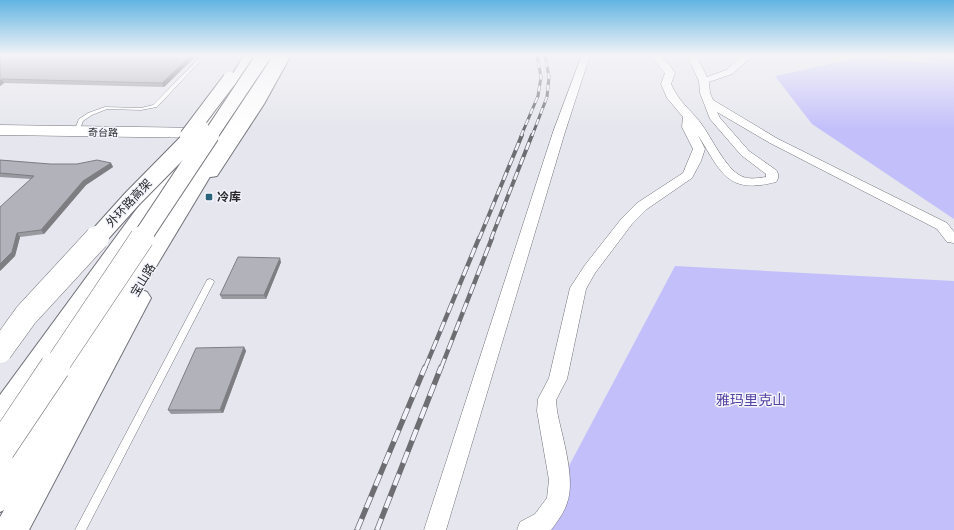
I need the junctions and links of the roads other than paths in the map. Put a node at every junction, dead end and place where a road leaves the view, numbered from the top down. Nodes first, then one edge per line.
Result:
1 (180, 80) edge
2 (231, 80) edge
3 (236, 80) edge
4 (237, 80) edge
5 (247, 80) edge
6 (261, 80) edge
7 (270, 80) edge
8 (577, 80) edge
9 (668, 80) edge
10 (708, 80) edge
11 (704, 81) joint
12 (708, 102) junction
13 (689, 115) junction
14 (0, 130) edge
15 (77, 131) junction
16 (206, 133) junction
17 (855, 182) junction
18 (906, 216) dead end
19 (177, 224) junction
20 (952, 239) dead end
21 (210, 282) dead end
22 (0, 334) edge
23 (0, 351) edge
24 (0, 418) edge
25 (0, 449) edge
26 (0, 467) edge
27 (0, 496) edge
28 (0, 504) edge
29 (11, 530) edge
30 (80, 530) edge
31 (435, 530) edge
32 (528, 530) edge

1 - 15 lane
2 - 22 main road, 外环路高架, bridge
3 - 16 main road, 宝山路
4 - 23 main road, 外环路高架, bridge
5 - 25 main road, bridge
6 - 27 main road
7 - 19 main road, 宝山路
8 - 31 street
9 - 13 street
10 - 11 street
11 - 12 street
12 - 13 street
12 - 17 street
13 - 32 street
14 - 15 street, 奇台路
15 - 16 street, 奇台路
16 - 24 main road
16 - 26 main road, 宝山路
17 - 18 street
17 - 20 street
19 - 28 main road, 宝山路
19 - 29 main road
21 - 30 lane

